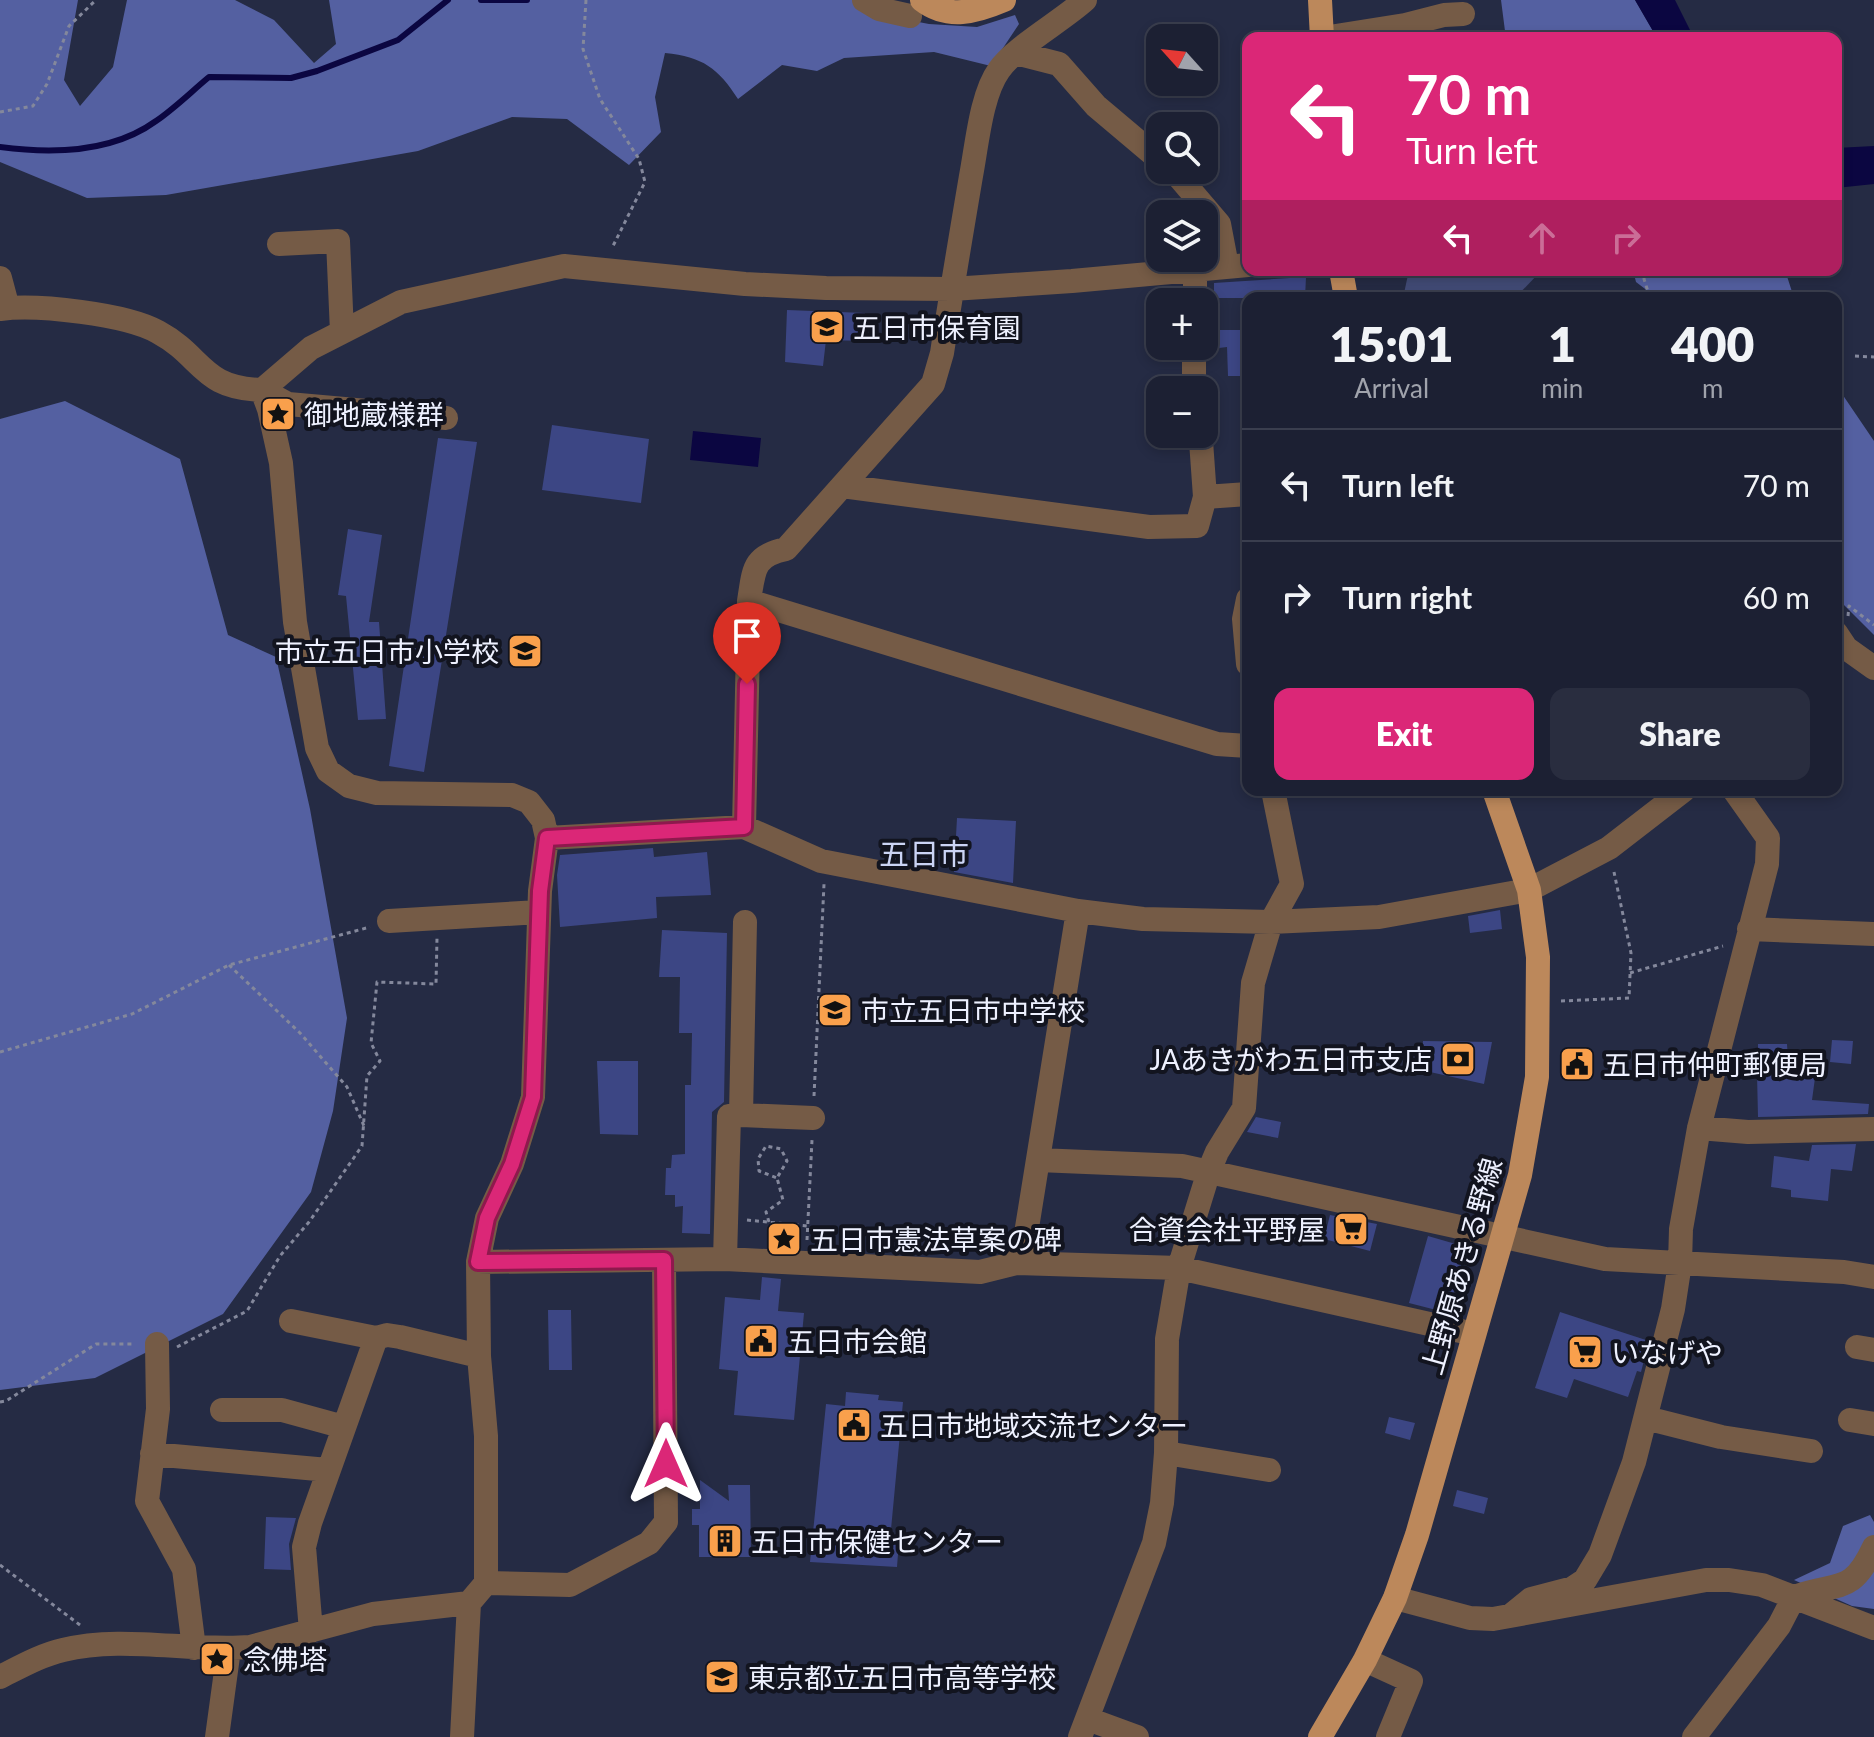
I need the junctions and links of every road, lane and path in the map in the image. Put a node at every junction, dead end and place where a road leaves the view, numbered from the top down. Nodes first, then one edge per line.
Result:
1 (96, 0) edge
2 (586, 0) edge
3 (864, 0) edge
4 (1004, 0) edge
5 (1085, 0) edge
6 (1320, 0) edge
7 (916, 8) edge
8 (1451, 15) edge
9 (1322, 32) edge
10 (1360, 32) edge
11 (1426, 32) edge
12 (1016, 53) junction
13 (0, 112) edge
14 (1146, 148) edge
15 (1185, 184) edge
16 (279, 244) dead end
17 (1237, 265) edge
18 (601, 269) junction
19 (1173, 272) edge
20 (0, 278) edge
21 (952, 289) junction
22 (4, 308) edge
23 (342, 332) junction
24 (1855, 356) dead end
25 (1874, 357) edge
26 (262, 390) junction
27 (446, 418) dead end
28 (1202, 448) edge
29 (842, 486) junction
30 (1242, 494) edge
31 (1205, 497) junction
32 (749, 601) junction
33 (1842, 648) edge
34 (1874, 668) edge
35 (1242, 746) edge
36 (1274, 796) edge
37 (1496, 796) edge
38 (1676, 796) edge
39 (1738, 796) edge
40 (744, 827) junction
41 (547, 838) junction
42 (1609, 848) junction
43 (824, 884) dead end
44 (1529, 890) junction
45 (1078, 911) junction
46 (539, 912) junction
47 (437, 918) junction
48 (389, 921) joint
49 (745, 922) dead end
50 (1271, 922) junction
51 (1748, 934) junction
52 (1874, 934) edge
53 (229, 965) junction
54 (1630, 973) junction
55 (1561, 1001) dead end
56 (0, 1052) edge
57 (741, 1115) junction
58 (813, 1118) junction
59 (365, 1128) junction
60 (1699, 1128) junction
61 (1874, 1129) edge
62 (1038, 1160) junction
63 (1209, 1171) junction
64 (777, 1178) junction
65 (727, 1218) junction
66 (769, 1222) junction
67 (807, 1227) junction
68 (1501, 1238) junction
69 (725, 1259) junction
70 (664, 1260) junction
71 (807, 1261) junction
72 (478, 1262) junction
73 (1017, 1263) junction
74 (1680, 1263) junction
75 (1179, 1268) junction
76 (1874, 1277) edge
77 (291, 1321) dead end
78 (1474, 1334) junction
79 (376, 1338) junction
80 (157, 1344) junction
81 (479, 1356) junction
82 (0, 1402) edge
83 (222, 1410) dead end
84 (1646, 1418) junction
85 (344, 1427) junction
86 (1811, 1451) dead end
87 (1166, 1453) junction
88 (152, 1454) junction
89 (328, 1470) junction
90 (1269, 1470) dead end
91 (1874, 1547) edge
92 (0, 1565) edge
93 (486, 1583) junction
94 (1794, 1597) junction
95 (1395, 1598) junction
96 (469, 1603) junction
97 (1510, 1616) junction
98 (1874, 1628) edge
99 (311, 1631) junction
100 (107, 1644) junction
101 (194, 1648) junction
102 (229, 1649) junction
103 (1365, 1660) junction
104 (0, 1677) edge
105 (1084, 1728) edge
106 (1700, 1735) edge
107 (223, 1736) edge
108 (462, 1737) edge
109 (1137, 1737) edge
110 (1320, 1737) edge
111 (1388, 1737) edge

1 - 13 path
2 - 18 path
3 - 7 street
4 - 7 main road
5 - 12 street
6 - 9 main road
8 - 10 street
8 - 11 street
12 - 14 street
12 - 21 street
15 - 17 street
16 - 23 street
18 - 21 street
18 - 23 street
19 - 21 street
20 - 22 street
21 - 29 street
22 - 26 street
23 - 26 street
24 - 25 path
26 - 27 street
26 - 41 street
28 - 31 street
29 - 31 street
29 - 32 street
30 - 31 street
32 - 35 street
32 - 40 street
33 - 34 street
36 - 50 street
37 - 44 main road, 上野原あきる野線
38 - 42 street
39 - 51 street
40 - 41 street
40 - 45 street
41 - 46 street
42 - 44 street
42 - 54 path
43 - 58 path
44 - 50 street
44 - 68 main road, 上野原あきる野線
45 - 50 street
45 - 62 street
46 - 47 street
46 - 72 street
47 - 48 street
47 - 59 path
48 - 53 path
49 - 57 street
50 - 63 street
51 - 52 street
51 - 54 path
51 - 60 street
53 - 56 path
53 - 59 path
54 - 55 path
57 - 58 street
57 - 65 street
58 - 67 path
59 - 80 path
60 - 61 street
60 - 74 street
62 - 63 street
62 - 73 street
63 - 68 street
63 - 75 street
64 - 64 path
64 - 66 path
65 - 66 path
65 - 69 street
66 - 67 path
67 - 71 path
68 - 74 street
68 - 78 main road, 上野原あきる野線
69 - 70 street
69 - 71 street
70 - 72 street
70 - 93 street
71 - 73 street
72 - 81 street
73 - 75 street
74 - 76 street
74 - 84 street
75 - 78 street
75 - 87 street
77 - 79 street
78 - 95 main road, 上野原あきる野線
79 - 81 street
79 - 85 street
80 - 82 path
80 - 88 street
81 - 93 street
83 - 85 street
84 - 86 street
84 - 97 street
85 - 89 street
87 - 90 street
87 - 105 street
88 - 89 street
88 - 101 street
89 - 99 street
91 - 94 street
92 - 100 path
93 - 96 street
94 - 97 street
94 - 98 street
94 - 106 street
95 - 97 street
95 - 103 main road, 上野原あきる野線
96 - 99 street
96 - 108 street
99 - 102 street
100 - 101 street
100 - 104 street
101 - 102 street
102 - 107 street
103 - 110 main road, 上野原あきる野線
103 - 111 street
105 - 109 street

